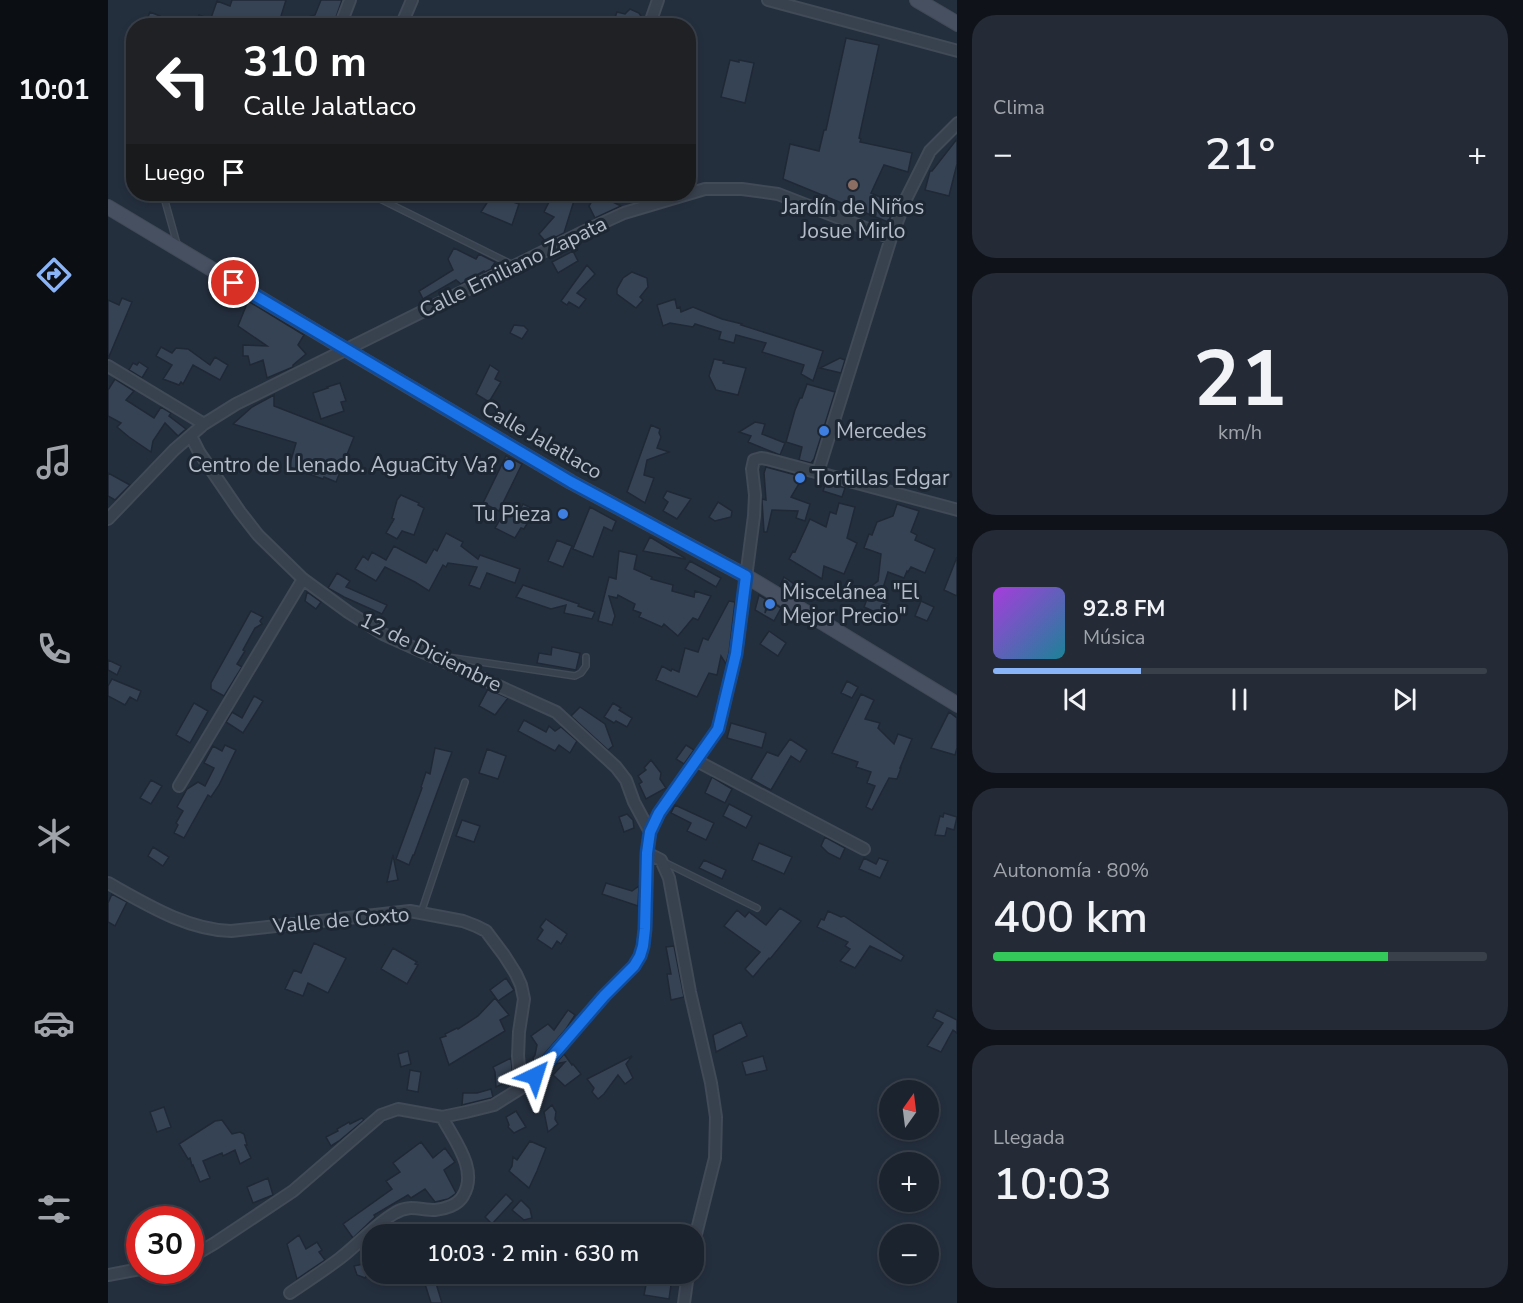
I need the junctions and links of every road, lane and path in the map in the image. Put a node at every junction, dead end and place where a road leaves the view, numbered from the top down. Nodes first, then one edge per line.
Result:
1 (350, 0) edge
2 (412, 0) edge
3 (658, 0) edge
4 (768, 0) edge
5 (917, 0) edge
6 (343, 18) edge
7 (404, 18) edge
8 (652, 18) edge
9 (957, 24) edge
10 (957, 51) edge
11 (957, 123) edge
12 (696, 192) edge
13 (165, 201) edge
14 (384, 201) edge
15 (664, 201) edge
16 (108, 207) edge
17 (891, 238) junction
18 (179, 249) junction
19 (515, 266) junction
20 (345, 349) junction
21 (108, 366) edge
22 (204, 424) junction
23 (191, 436) junction
24 (818, 472) junction
25 (957, 510) edge
26 (108, 519) edge
27 (746, 576) junction
28 (303, 579) junction
29 (427, 653) junction
30 (586, 657) dead end
31 (957, 705) edge
32 (697, 760) junction
33 (465, 782) dead end
34 (179, 786) dead end
35 (650, 832) junction
36 (864, 849) dead end
37 (647, 853) junction
38 (661, 860) junction
39 (108, 884) edge
40 (757, 908) dead end
41 (422, 913) junction
42 (521, 1088) junction
43 (442, 1117) junction
44 (698, 1224) edge
45 (204, 1249) edge
46 (126, 1272) edge
47 (108, 1275) edge
48 (687, 1284) edge
49 (290, 1293) dead end
50 (684, 1303) edge

1 - 6 street
2 - 7 street
3 - 8 street
4 - 10 street
5 - 9 main road
11 - 17 street
12 - 17 street, Calle Emiliano Zapata
13 - 18 lane
14 - 19 lane
15 - 19 street, Calle Emiliano Zapata
16 - 18 main road, Calle Jalatlaco
17 - 24 street
18 - 20 main road, Calle Jalatlaco
19 - 20 street, Calle Emiliano Zapata
20 - 22 street, Calle Emiliano Zapata
20 - 27 main road, Calle Jalatlaco
21 - 22 street
22 - 23 street, Calle Emiliano Zapata
23 - 26 street, Calle Emiliano Zapata
23 - 28 street, 12 de Diciembre
24 - 25 street
24 - 27 street
27 - 31 main road, Calle Jalatlaco
27 - 32 street
28 - 29 street, 12 de Diciembre
28 - 34 street
29 - 30 lane
29 - 35 street, 12 de Diciembre
32 - 35 street
32 - 36 street
33 - 41 lane
35 - 37 street
37 - 38 street
37 - 42 street
38 - 40 lane
38 - 44 street
39 - 41 street, Valle de Coxto
41 - 42 street, Valle de Coxto
42 - 43 street
43 - 45 street
43 - 49 street
46 - 47 street
48 - 50 street

